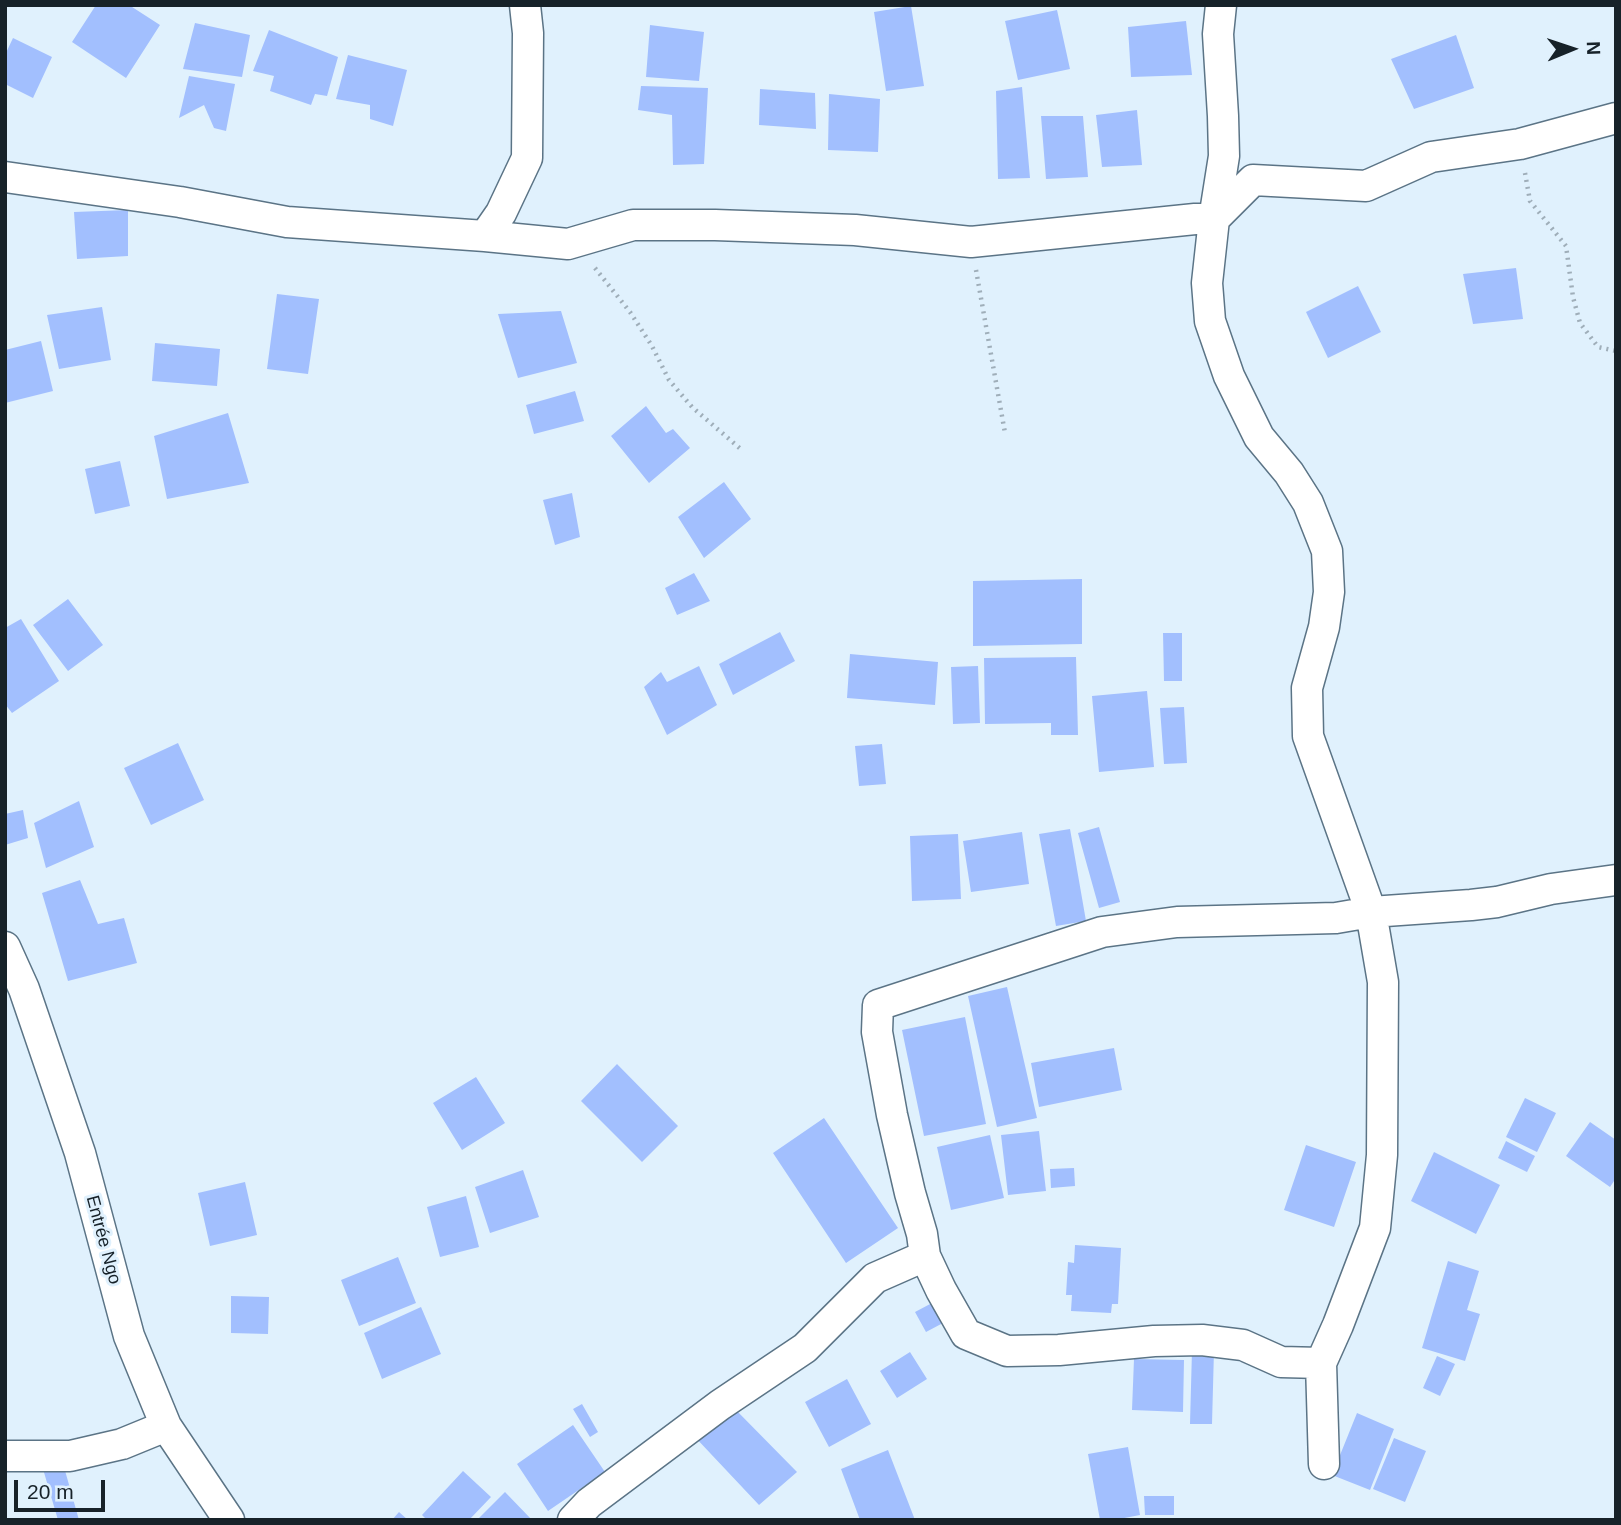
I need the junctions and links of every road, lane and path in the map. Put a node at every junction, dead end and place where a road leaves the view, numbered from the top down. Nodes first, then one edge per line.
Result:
1 (525, 5) edge
2 (1221, 5) edge
3 (1616, 118) edge
4 (1520, 144) junction
5 (5, 177) edge
6 (1214, 219) junction
7 (485, 236) junction
8 (971, 242) junction
9 (568, 244) junction
10 (1616, 351) edge
11 (1005, 433) dead end
12 (743, 452) dead end
13 (1616, 880) edge
14 (1371, 912) junction
15 (5, 947) edge
16 (925, 1256) junction
17 (1321, 1363) junction
18 (166, 1426) junction
19 (5, 1456) edge
20 (1324, 1464) dead end
21 (229, 1520) edge
22 (573, 1520) edge

1 - 7 street
2 - 6 street
3 - 4 street
4 - 6 street
4 - 10 path
5 - 7 street
6 - 8 street
6 - 14 street
7 - 9 street
8 - 9 street
8 - 11 path
9 - 12 path
13 - 14 street
14 - 16 street
14 - 17 street
15 - 18 street, Entrée Ngo
16 - 17 street
16 - 22 street
17 - 20 street
18 - 19 street
18 - 21 street, Entrée Ngo

